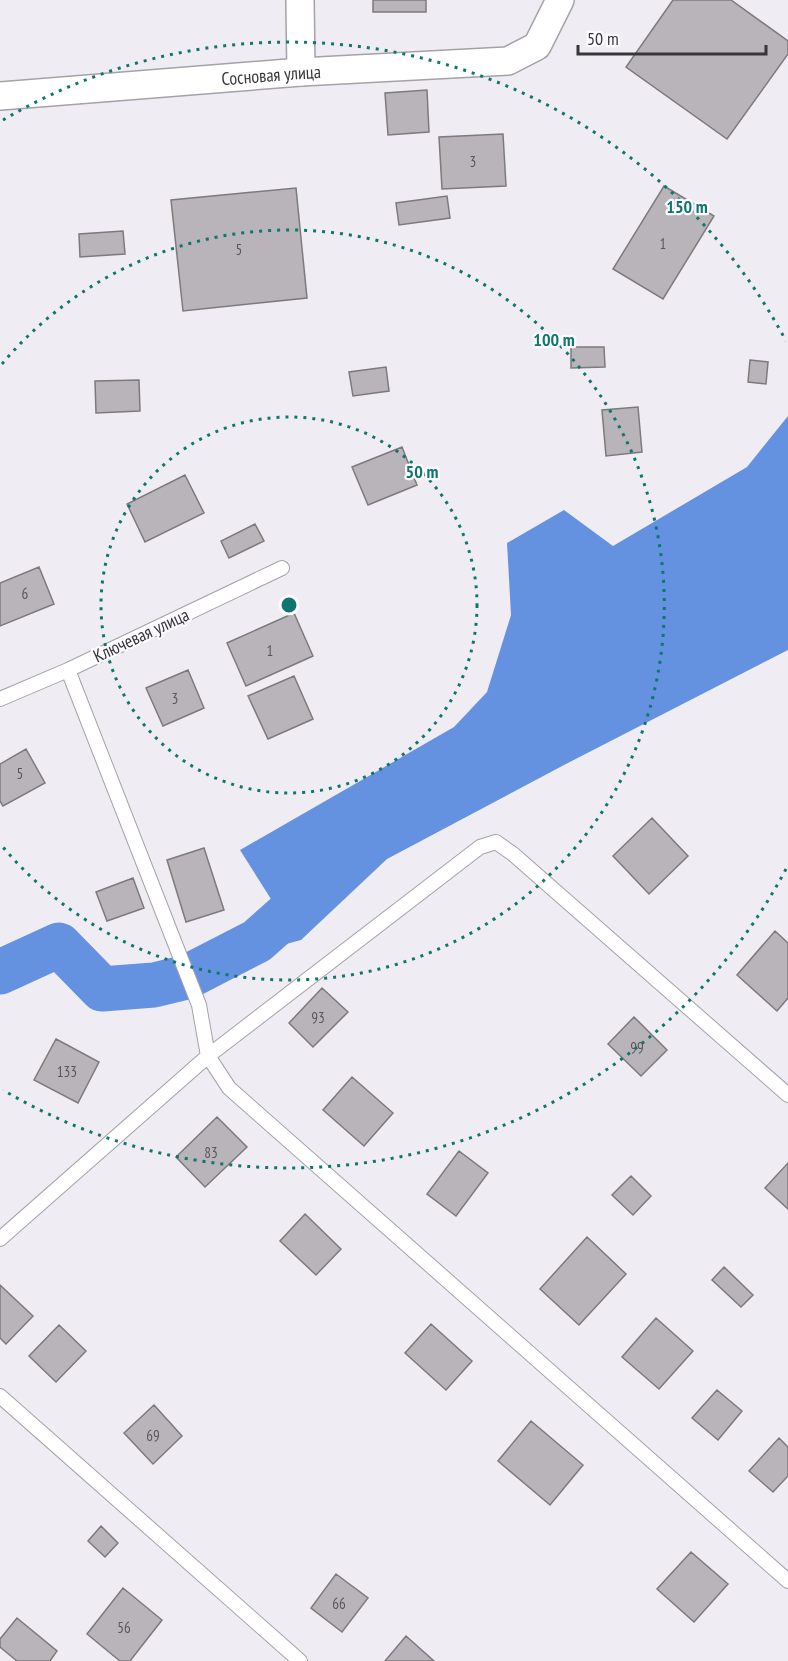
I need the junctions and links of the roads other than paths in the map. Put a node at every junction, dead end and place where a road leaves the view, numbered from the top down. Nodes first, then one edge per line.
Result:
1 (300, 0) edge
2 (560, 0) edge
3 (301, 72) junction
4 (0, 96) edge
5 (282, 568) dead end
6 (68, 670) junction
7 (0, 699) edge
8 (208, 1056) junction
9 (788, 1095) edge
10 (0, 1239) edge
11 (0, 1396) edge
12 (788, 1581) edge
13 (300, 1661) edge

1 - 3 street
2 - 3 street, Сосновая улица
3 - 4 street, Сосновая улица
5 - 6 lane, Ключевая улица
6 - 7 lane, Ключевая улица
6 - 8 lane
8 - 9 lane
8 - 10 lane
8 - 12 lane
11 - 13 lane

